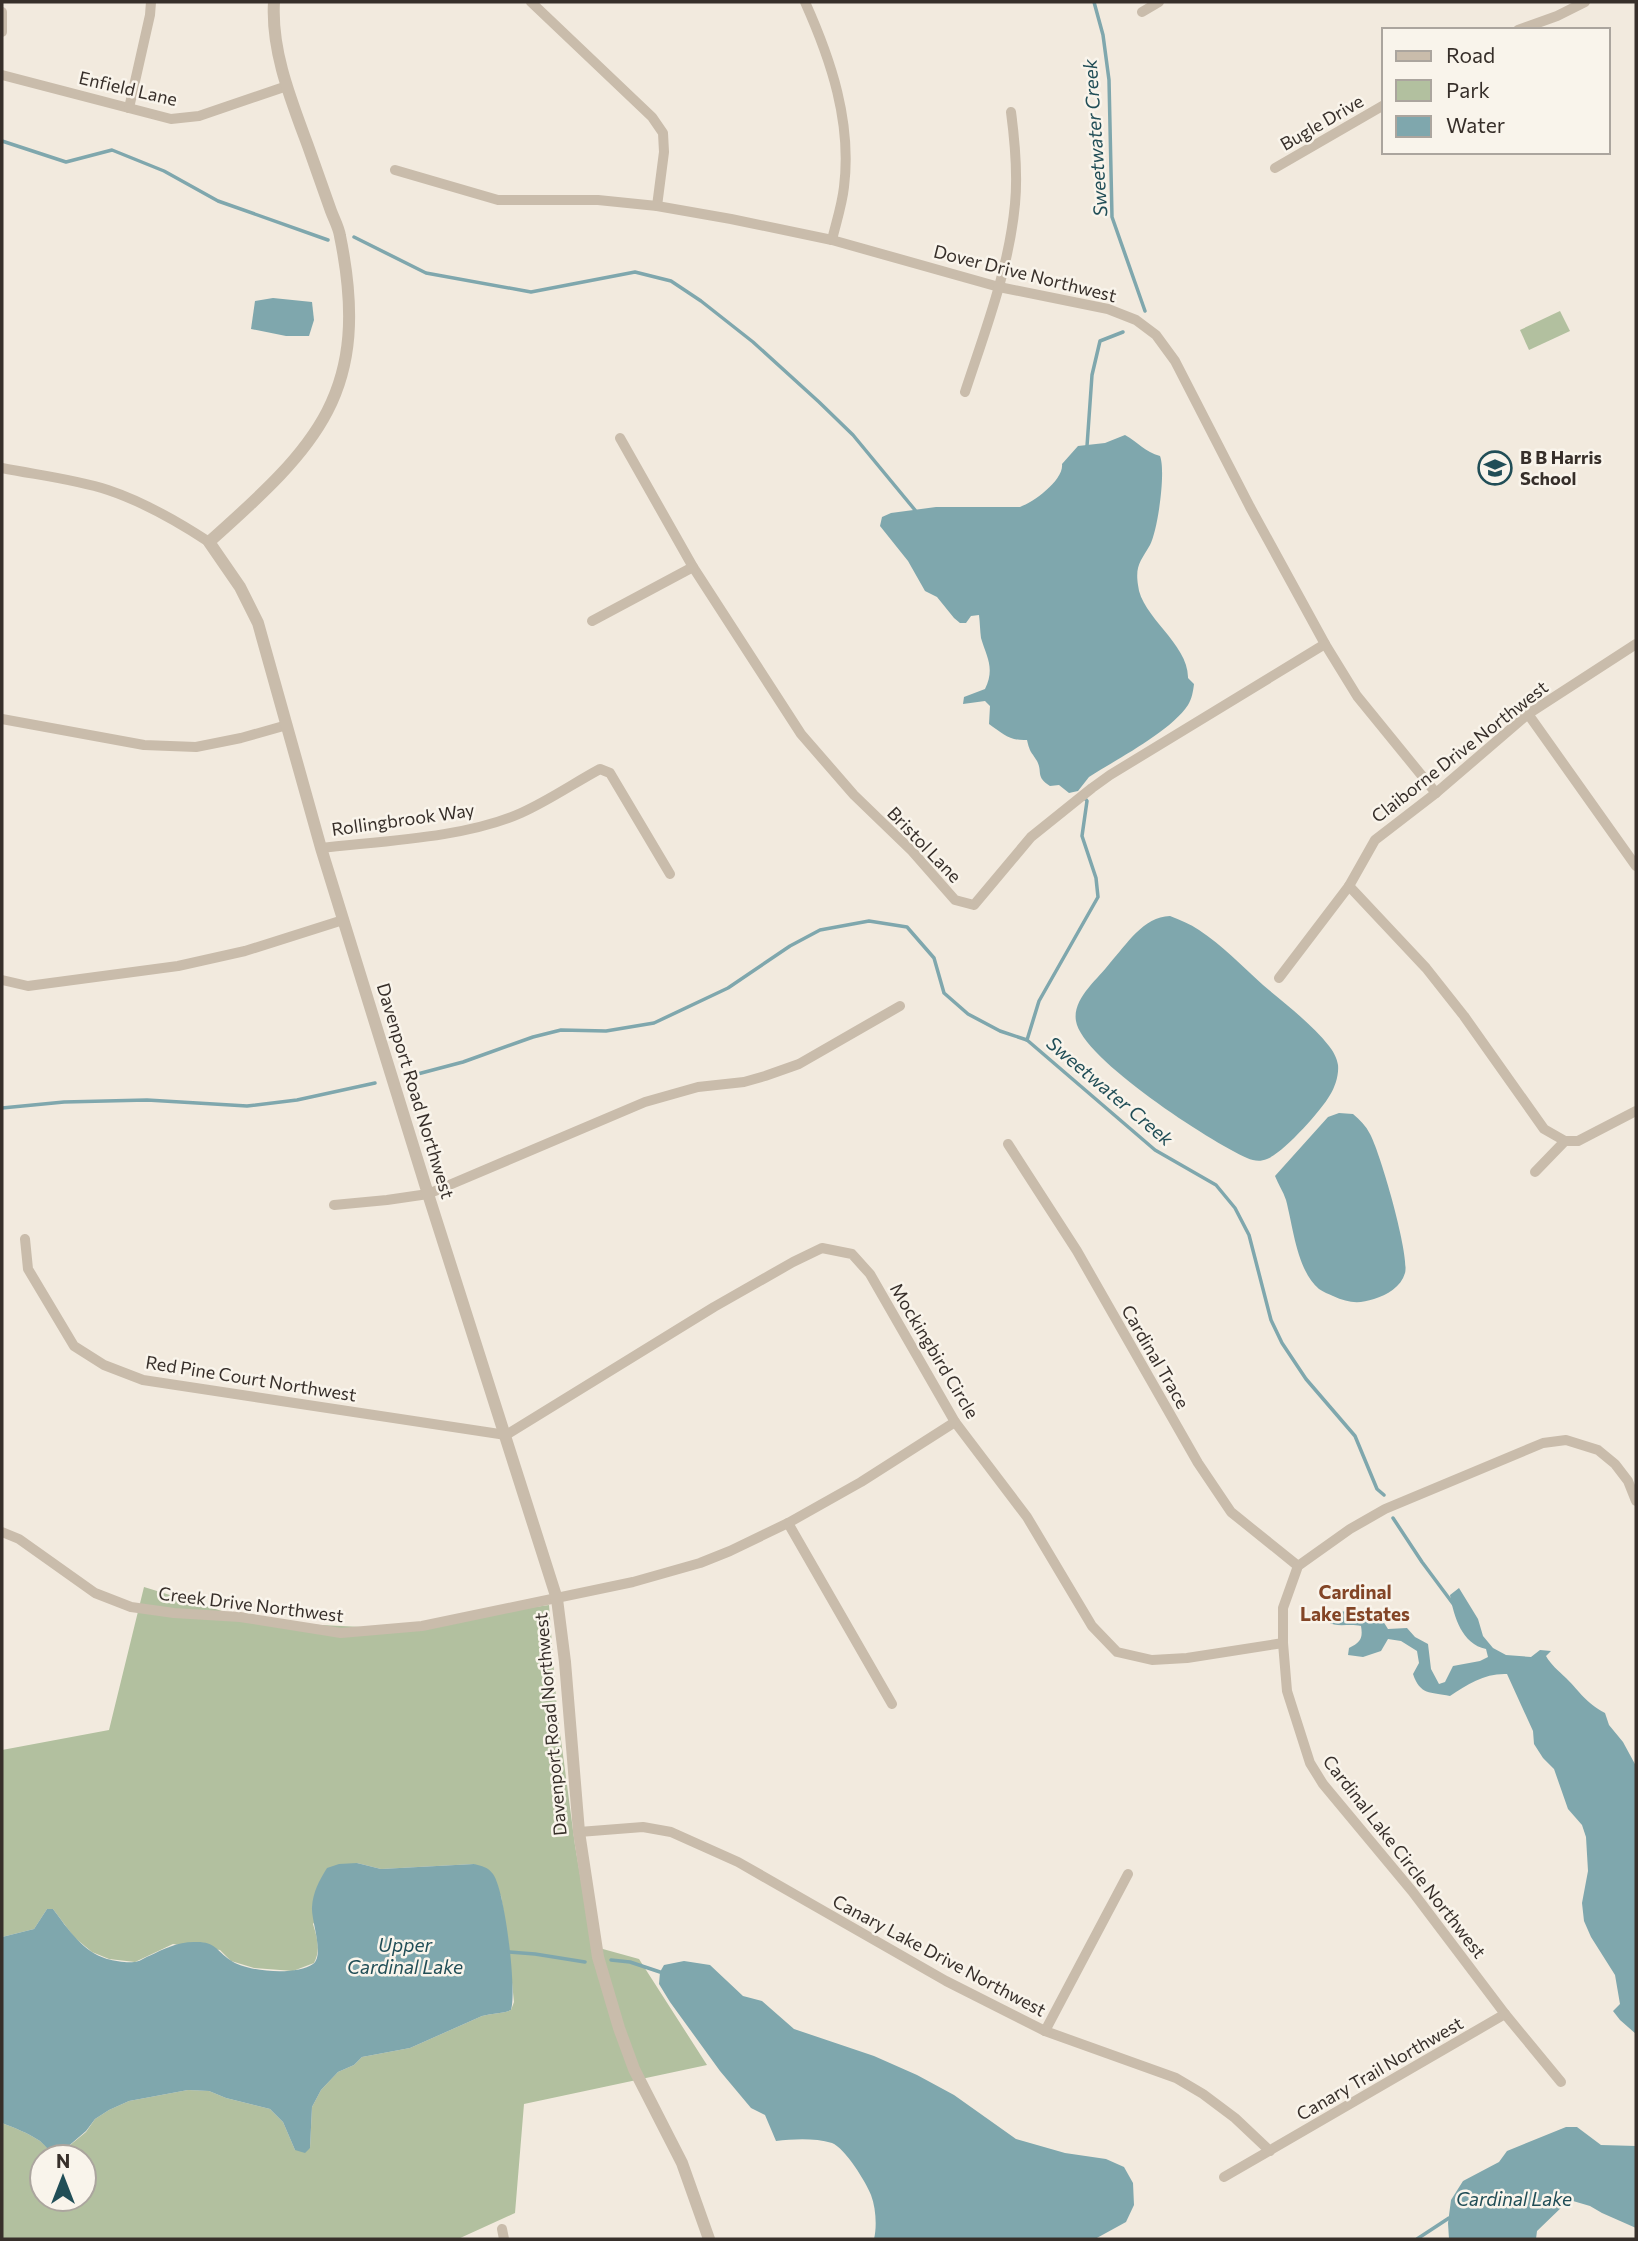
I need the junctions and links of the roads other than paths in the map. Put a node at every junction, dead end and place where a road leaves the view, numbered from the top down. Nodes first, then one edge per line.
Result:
1 (151, 2) edge
2 (274, 2) edge
3 (531, 2) edge
4 (805, 2) edge
5 (1159, 2) edge
6 (1585, 2) edge
7 (2, 12) edge
8 (1142, 12) dead end
9 (1524, 28) edge
10 (2, 32) edge
11 (2, 75) edge
12 (287, 86) junction
13 (1382, 106) edge
14 (129, 108) junction
15 (1011, 112) dead end
16 (1275, 168) dead end
17 (395, 170) dead end
18 (657, 206) junction
19 (832, 240) junction
20 (999, 287) junction
21 (965, 392) dead end
22 (620, 438) dead end
23 (2, 468) edge
24 (209, 542) junction
25 (693, 567) junction
26 (592, 621) dead end
27 (1636, 643) edge
28 (1325, 644) junction
29 (1528, 714) junction
30 (2, 719) edge
31 (287, 725) junction
32 (1436, 793) junction
33 (321, 848) junction
34 (1636, 866) edge
35 (670, 874) dead end
36 (1349, 886) junction
37 (343, 920) junction
38 (1279, 978) dead end
39 (2, 980) edge
40 (900, 1006) dead end
41 (1636, 1111) edge
42 (1565, 1141) junction
43 (1008, 1144) dead end
44 (1535, 1172) dead end
45 (428, 1194) junction
46 (334, 1205) dead end
47 (25, 1239) dead end
48 (955, 1422) junction
49 (506, 1435) junction
50 (1636, 1501) edge
51 (788, 1523) junction
52 (2, 1532) edge
53 (1298, 1566) junction
54 (557, 1599) junction
55 (1283, 1643) junction
56 (892, 1704) dead end
57 (579, 1832) junction
58 (1128, 1874) dead end
59 (1505, 2014) junction
60 (1045, 2031) junction
61 (1562, 2082) dead end
62 (1270, 2151) junction
63 (1224, 2177) dead end
64 (709, 2239) edge

1 - 14 street
2 - 12 street
3 - 18 street
4 - 19 street
5 - 8 street
6 - 9 street
7 - 10 street
11 - 14 street, Enfield Lane
12 - 14 street, Enfield Lane
12 - 24 street
13 - 16 street, Bugle Drive
15 - 20 street
17 - 18 street, Dover Drive Northwest
18 - 19 street, Dover Drive Northwest
19 - 20 street, Dover Drive Northwest
20 - 21 street
20 - 28 street, Dover Drive Northwest
22 - 25 street
23 - 24 street
24 - 31 street, Davenport Road Northwest
25 - 26 street
25 - 28 street, Bristol Lane
27 - 29 street, Claiborne Drive Northwest
28 - 32 street, Dover Drive Northwest
29 - 32 street, Claiborne Drive Northwest
29 - 34 street
30 - 31 street
31 - 33 street, Davenport Road Northwest
32 - 36 street, Claiborne Drive Northwest
33 - 35 street, Rollingbrook Way
33 - 37 street, Davenport Road Northwest
36 - 38 street, Claiborne Drive Northwest
36 - 42 street
37 - 39 street
37 - 45 street, Davenport Road Northwest
40 - 45 street
41 - 42 street
42 - 44 street
43 - 53 street, Cardinal Trace
45 - 46 street
45 - 49 street, Davenport Road Northwest
47 - 49 street, Red Pine Court Northwest
48 - 49 street, Mockingbird Circle
48 - 51 street, Creek Drive Northwest
48 - 55 street, Mockingbird Circle
49 - 54 street, Davenport Road Northwest
50 - 53 street
51 - 54 street, Creek Drive Northwest
51 - 56 street
52 - 54 street, Creek Drive Northwest
53 - 55 street, Cardinal Lake Circle Northwest
54 - 57 street, Davenport Road Northwest
55 - 59 street, Cardinal Lake Circle Northwest
57 - 60 street, Canary Lake Drive Northwest
57 - 64 street, Davenport Road Northwest
58 - 60 street
59 - 61 street, Cardinal Lake Circle Northwest
59 - 62 street, Canary Trail Northwest
60 - 62 street, Canary Lake Drive Northwest
62 - 63 street, Canary Trail Northwest

